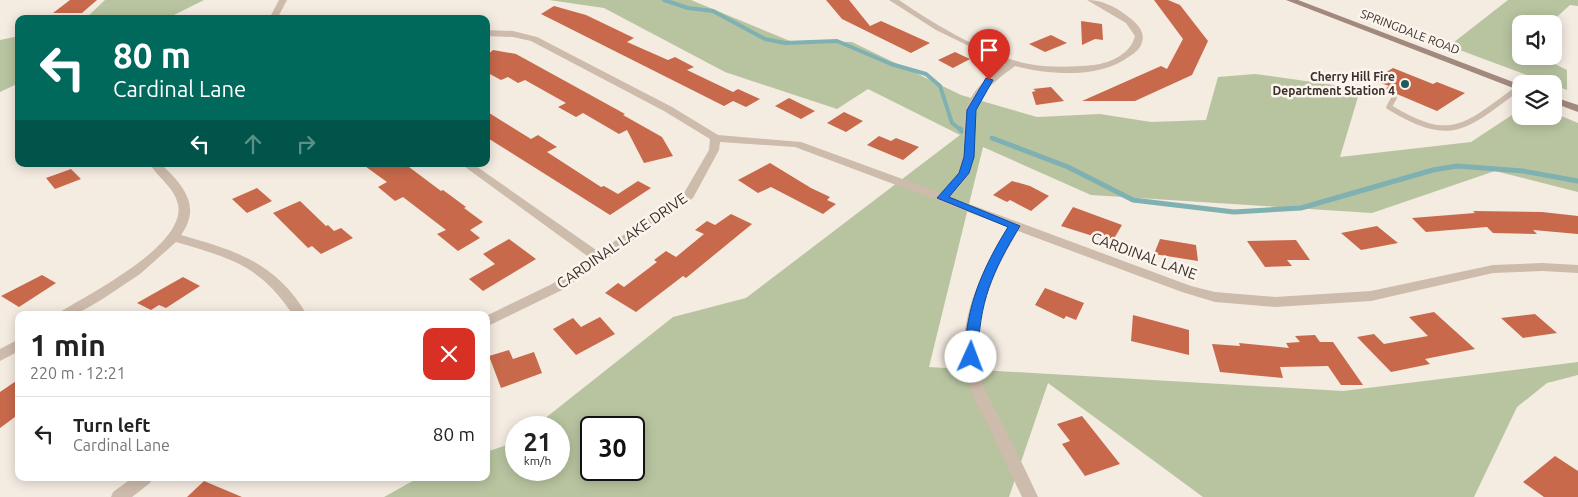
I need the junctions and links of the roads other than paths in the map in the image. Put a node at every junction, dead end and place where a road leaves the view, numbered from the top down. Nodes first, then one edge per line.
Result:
1 (283, 0) edge
2 (893, 0) edge
3 (1091, 0) edge
4 (1290, 0) edge
5 (275, 15) edge
6 (490, 33) edge
7 (1012, 64) junction
8 (1512, 85) edge
9 (1512, 93) edge
10 (1394, 98) dead end
11 (1562, 103) edge
12 (1578, 109) edge
13 (715, 138) junction
14 (157, 167) edge
15 (470, 167) edge
16 (942, 198) junction
17 (1015, 226) junction
18 (173, 237) junction
19 (599, 258) junction
20 (1578, 269) edge
21 (71, 311) edge
22 (298, 311) edge
23 (490, 320) edge
24 (15, 347) edge
25 (0, 356) edge
26 (140, 481) edge
27 (119, 497) edge
28 (1030, 497) edge

1 - 5 street
2 - 7 street
3 - 7 street
4 - 8 main road, SPRINGDALE ROAD
6 - 13 street
7 - 16 street
9 - 10 lane
11 - 12 main road
13 - 16 street, CARDINAL LANE
13 - 19 street, CARDINAL LAKE DRIVE
14 - 18 street
15 - 19 street
16 - 17 street, CARDINAL LANE
17 - 20 street, CARDINAL LANE
17 - 28 street
18 - 21 street
18 - 22 street
19 - 23 street, CARDINAL LAKE DRIVE
24 - 25 street
26 - 27 street

